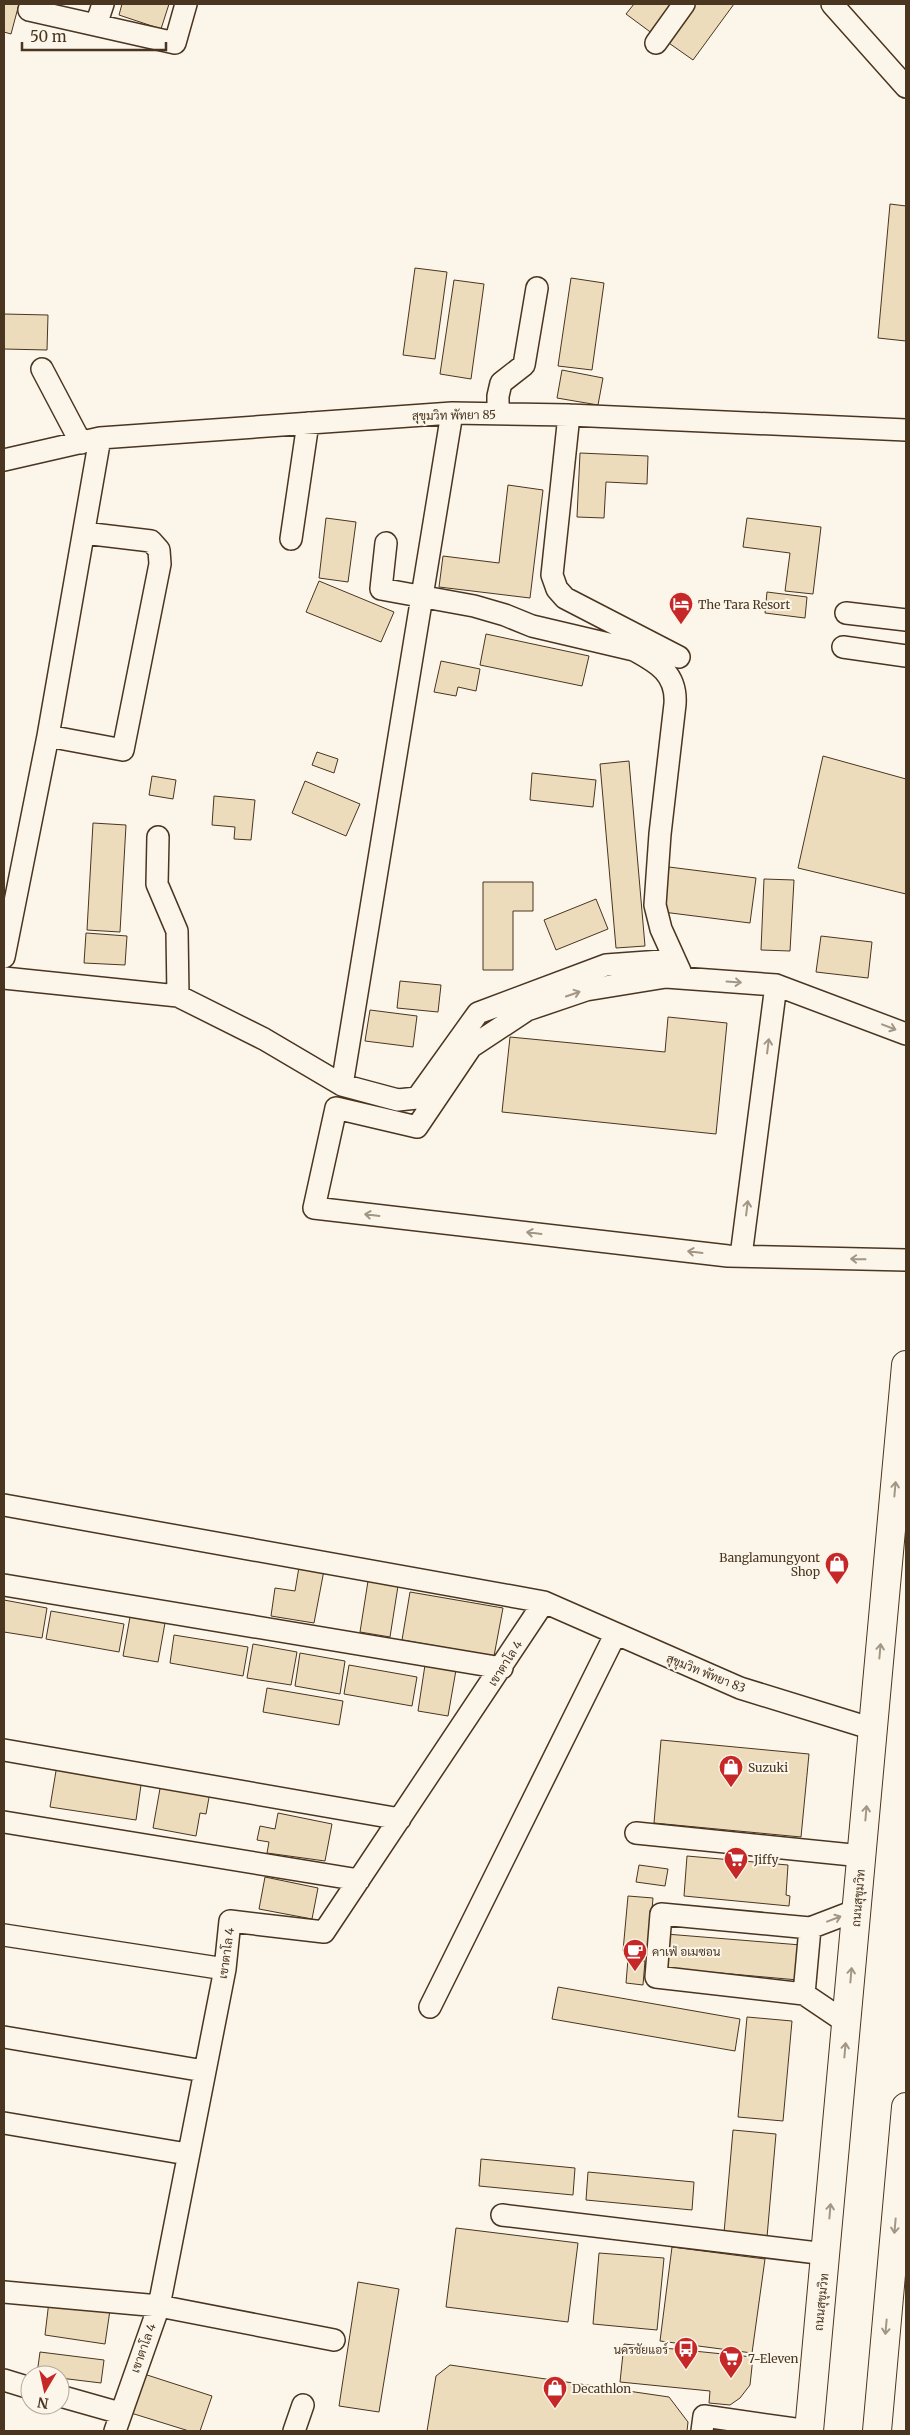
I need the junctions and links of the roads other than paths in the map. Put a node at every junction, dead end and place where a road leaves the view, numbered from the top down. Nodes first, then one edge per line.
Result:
1 (31, 4) edge
2 (103, 4) edge
3 (186, 4) edge
4 (684, 4) edge
5 (832, 4) edge
6 (96, 25) junction
7 (656, 43) dead end
8 (906, 87) edge
9 (537, 288) dead end
10 (42, 369) dead end
11 (452, 413) junction
12 (498, 414) junction
13 (569, 416) junction
14 (308, 423) junction
15 (906, 430) edge
16 (90, 440) junction
17 (4, 460) edge
18 (84, 533) junction
19 (291, 539) dead end
20 (386, 543) dead end
21 (422, 597) junction
22 (846, 613) dead end
23 (906, 620) edge
24 (843, 647) dead end
25 (906, 656) edge
26 (679, 657) dead end
27 (48, 736) junction
28 (158, 837) dead end
29 (4, 957) edge
30 (679, 969) junction
31 (4, 978) edge
32 (776, 985) junction
33 (178, 996) junction
34 (906, 1034) edge
35 (342, 1085) junction
36 (741, 1256) junction
37 (906, 1260) edge
38 (906, 1365) edge
39 (4, 1506) edge
40 (4, 1585) edge
41 (544, 1602) junction
42 (615, 1635) junction
43 (502, 1668) junction
44 (873, 1729) junction
45 (4, 1750) edge
46 (400, 1819) junction
47 (4, 1822) edge
48 (636, 1833) dead end
49 (862, 1856) junction
50 (360, 1880) junction
51 (857, 1910) junction
52 (810, 1928) junction
53 (4, 1935) edge
54 (225, 1969) junction
55 (804, 1994) junction
56 (430, 2007) dead end
57 (847, 2023) junction
58 (4, 2037) edge
59 (204, 2071) junction
60 (906, 2107) edge
61 (4, 2123) edge
62 (187, 2154) junction
63 (502, 2215) dead end
64 (826, 2254) junction
65 (4, 2292) edge
66 (158, 2306) junction
67 (334, 2340) dead end
68 (4, 2380) edge
69 (20, 2385) edge
70 (70, 2400) edge
71 (303, 2405) dead end
72 (118, 2422) edge
73 (294, 2431) edge
74 (702, 2431) edge
75 (809, 2431) edge
76 (877, 2431) edge

1 - 6 street
2 - 6 street
3 - 6 street
4 - 7 street
5 - 8 street
9 - 12 street
10 - 16 street
11 - 12 street, สุขุมวิท พัทยา 85
11 - 14 street, สุขุมวิท พัทยา 85
11 - 21 street
12 - 13 street, สุขุมวิท พัทยา 85
13 - 15 street, สุขุมวิท พัทยา 85
13 - 26 street
14 - 16 street, สุขุมวิท พัทยา 85
14 - 19 street
16 - 17 street, สุขุมวิท พัทยา 85
16 - 18 street
18 - 27 street
18 - 27 street
20 - 21 street
21 - 30 street
21 - 35 street
22 - 23 street
24 - 25 street
27 - 29 street
28 - 33 street
30 -> 32 street
30 - 35 street
36 -> 30 street
31 - 33 street
32 -> 34 street
36 -> 32 street
33 - 35 street
37 -> 36 street
44 -> 38 highway, ถนนสุขุมวิท
39 - 41 street, สุขุมวิท พัทยา 83
40 - 43 street
41 - 42 street, สุขุมวิท พัทยา 83
41 - 43 street, เขาตาโล 4
42 - 44 street, สุขุมวิท พัทยา 83
42 - 56 street
43 - 46 street, เขาตาโล 4
49 -> 44 highway, ถนนสุขุมวิท
45 - 46 street
46 - 50 street, เขาตาโล 4
47 - 50 street
48 - 49 street
49 - 51 highway, ถนนสุขุมวิท
50 - 54 street, เขาตาโล 4
52 -> 51 street
57 -> 51 highway, ถนนสุขุมวิท
52 - 55 street
52 - 55 street
53 - 54 street
54 - 59 street, เขาตาโล 4
55 - 57 street
64 -> 57 highway, ถนนสุขุมวิท
58 - 59 street
59 - 62 street, เขาตาโล 4
60 -> 76 highway
61 - 62 street
62 - 66 street, เขาตาโล 4
63 - 64 street
64 - 75 highway, ถนนสุขุมวิท
65 - 66 street
66 - 67 street
66 - 72 street, เขาตาโล 4
68 - 69 street
70 - 72 street
71 - 73 street
74 - 75 street

